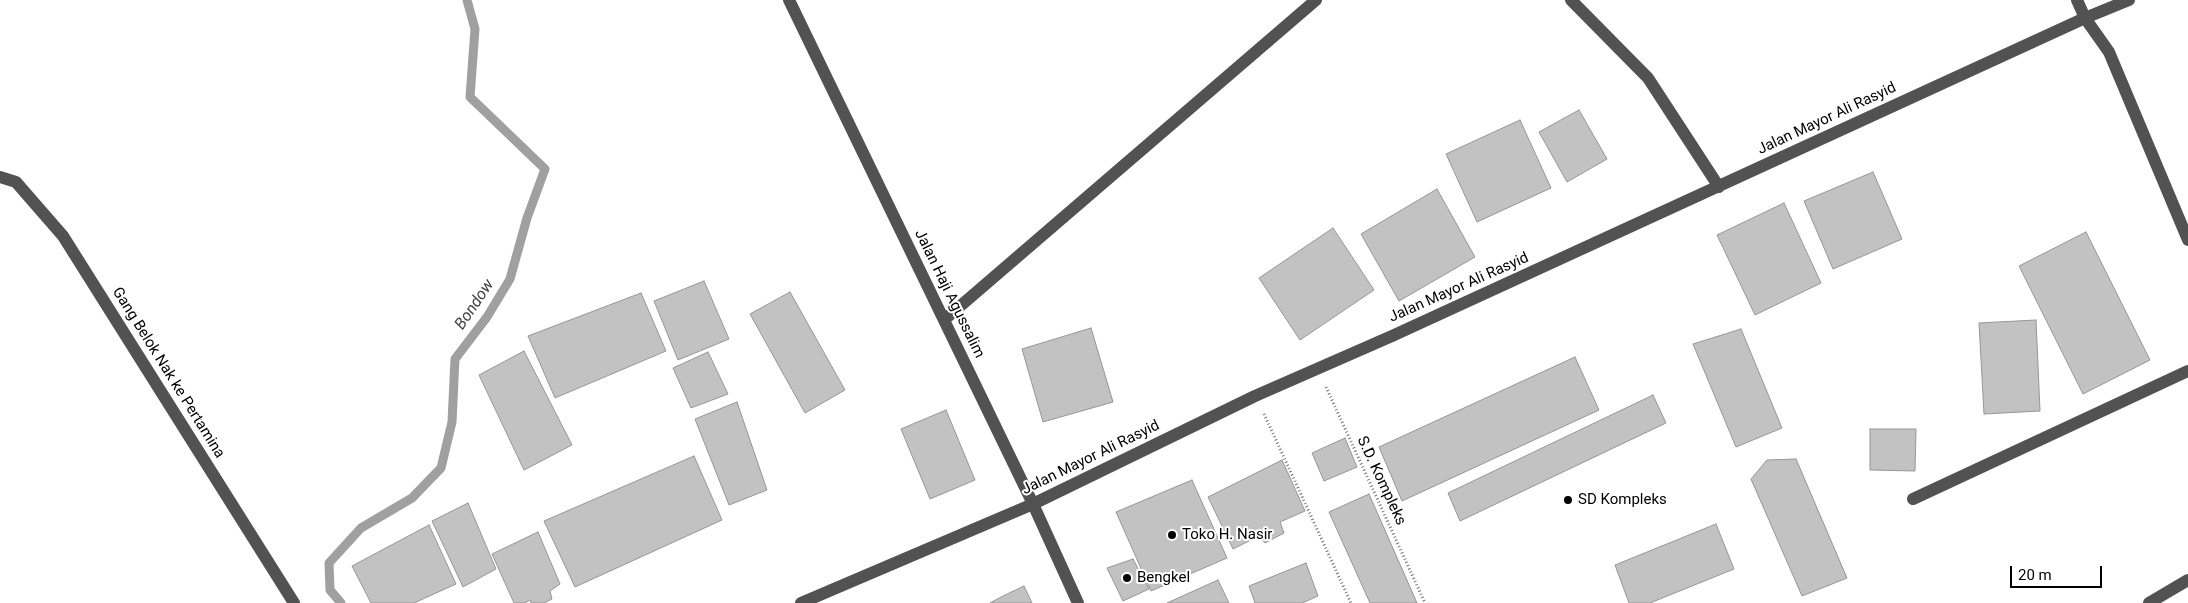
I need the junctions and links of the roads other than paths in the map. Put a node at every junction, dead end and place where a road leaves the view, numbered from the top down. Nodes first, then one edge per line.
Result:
1 (789, 0) edge
2 (1316, 0) edge
3 (1571, 0) edge
4 (2077, 0) edge
5 (2129, 0) edge
6 (2085, 18) junction
7 (0, 177) edge
8 (1719, 187) junction
9 (2188, 240) edge
10 (944, 320) junction
11 (2188, 371) edge
12 (1913, 499) dead end
13 (1033, 504) junction
14 (2188, 580) edge
15 (294, 603) edge
16 (801, 603) edge
17 (1078, 603) edge
18 (2149, 603) edge

1 - 10 street, Jalan Haji Agussalim
2 - 10 street
3 - 8 street
4 - 6 street
5 - 6 street, Jalan Mayor Ali Rasyid
6 - 8 street, Jalan Mayor Ali Rasyid
6 - 9 street
7 - 15 street, Gang Belok Nak ke Pertamina
8 - 13 street, Jalan Mayor Ali Rasyid
10 - 13 street, Jalan Haji Agussalim
11 - 12 street
13 - 16 street, Jalan Mayor Ali Rasyid
13 - 17 street, Jalan Haji Agussalim
14 - 18 street

